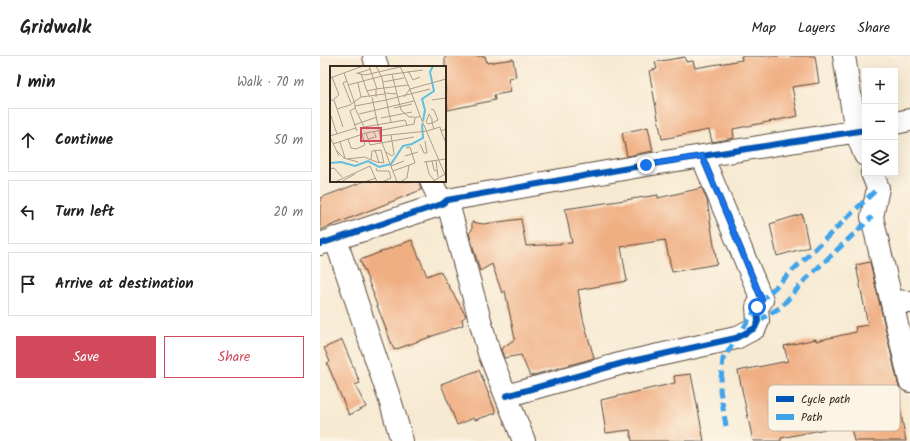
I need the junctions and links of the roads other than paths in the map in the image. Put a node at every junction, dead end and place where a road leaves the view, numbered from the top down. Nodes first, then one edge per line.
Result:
1 (374, 56) edge
2 (844, 56) edge
3 (377, 66) edge
4 (910, 120) edge
5 (898, 122) edge
6 (860, 131) edge
7 (702, 156) junction
8 (873, 176) edge
9 (432, 182) edge
10 (445, 202) junction
11 (328, 241) edge
12 (901, 301) edge
13 (910, 380) edge
14 (506, 396) junction
15 (402, 441) edge
16 (524, 441) edge

1 - 3 street
2 - 6 street
4 - 5 street
6 - 7 street
7 - 10 street
7 - 14 street
8 - 12 street
9 - 10 street
10 - 11 street
10 - 14 street
11 - 15 street
12 - 13 street
14 - 16 street

